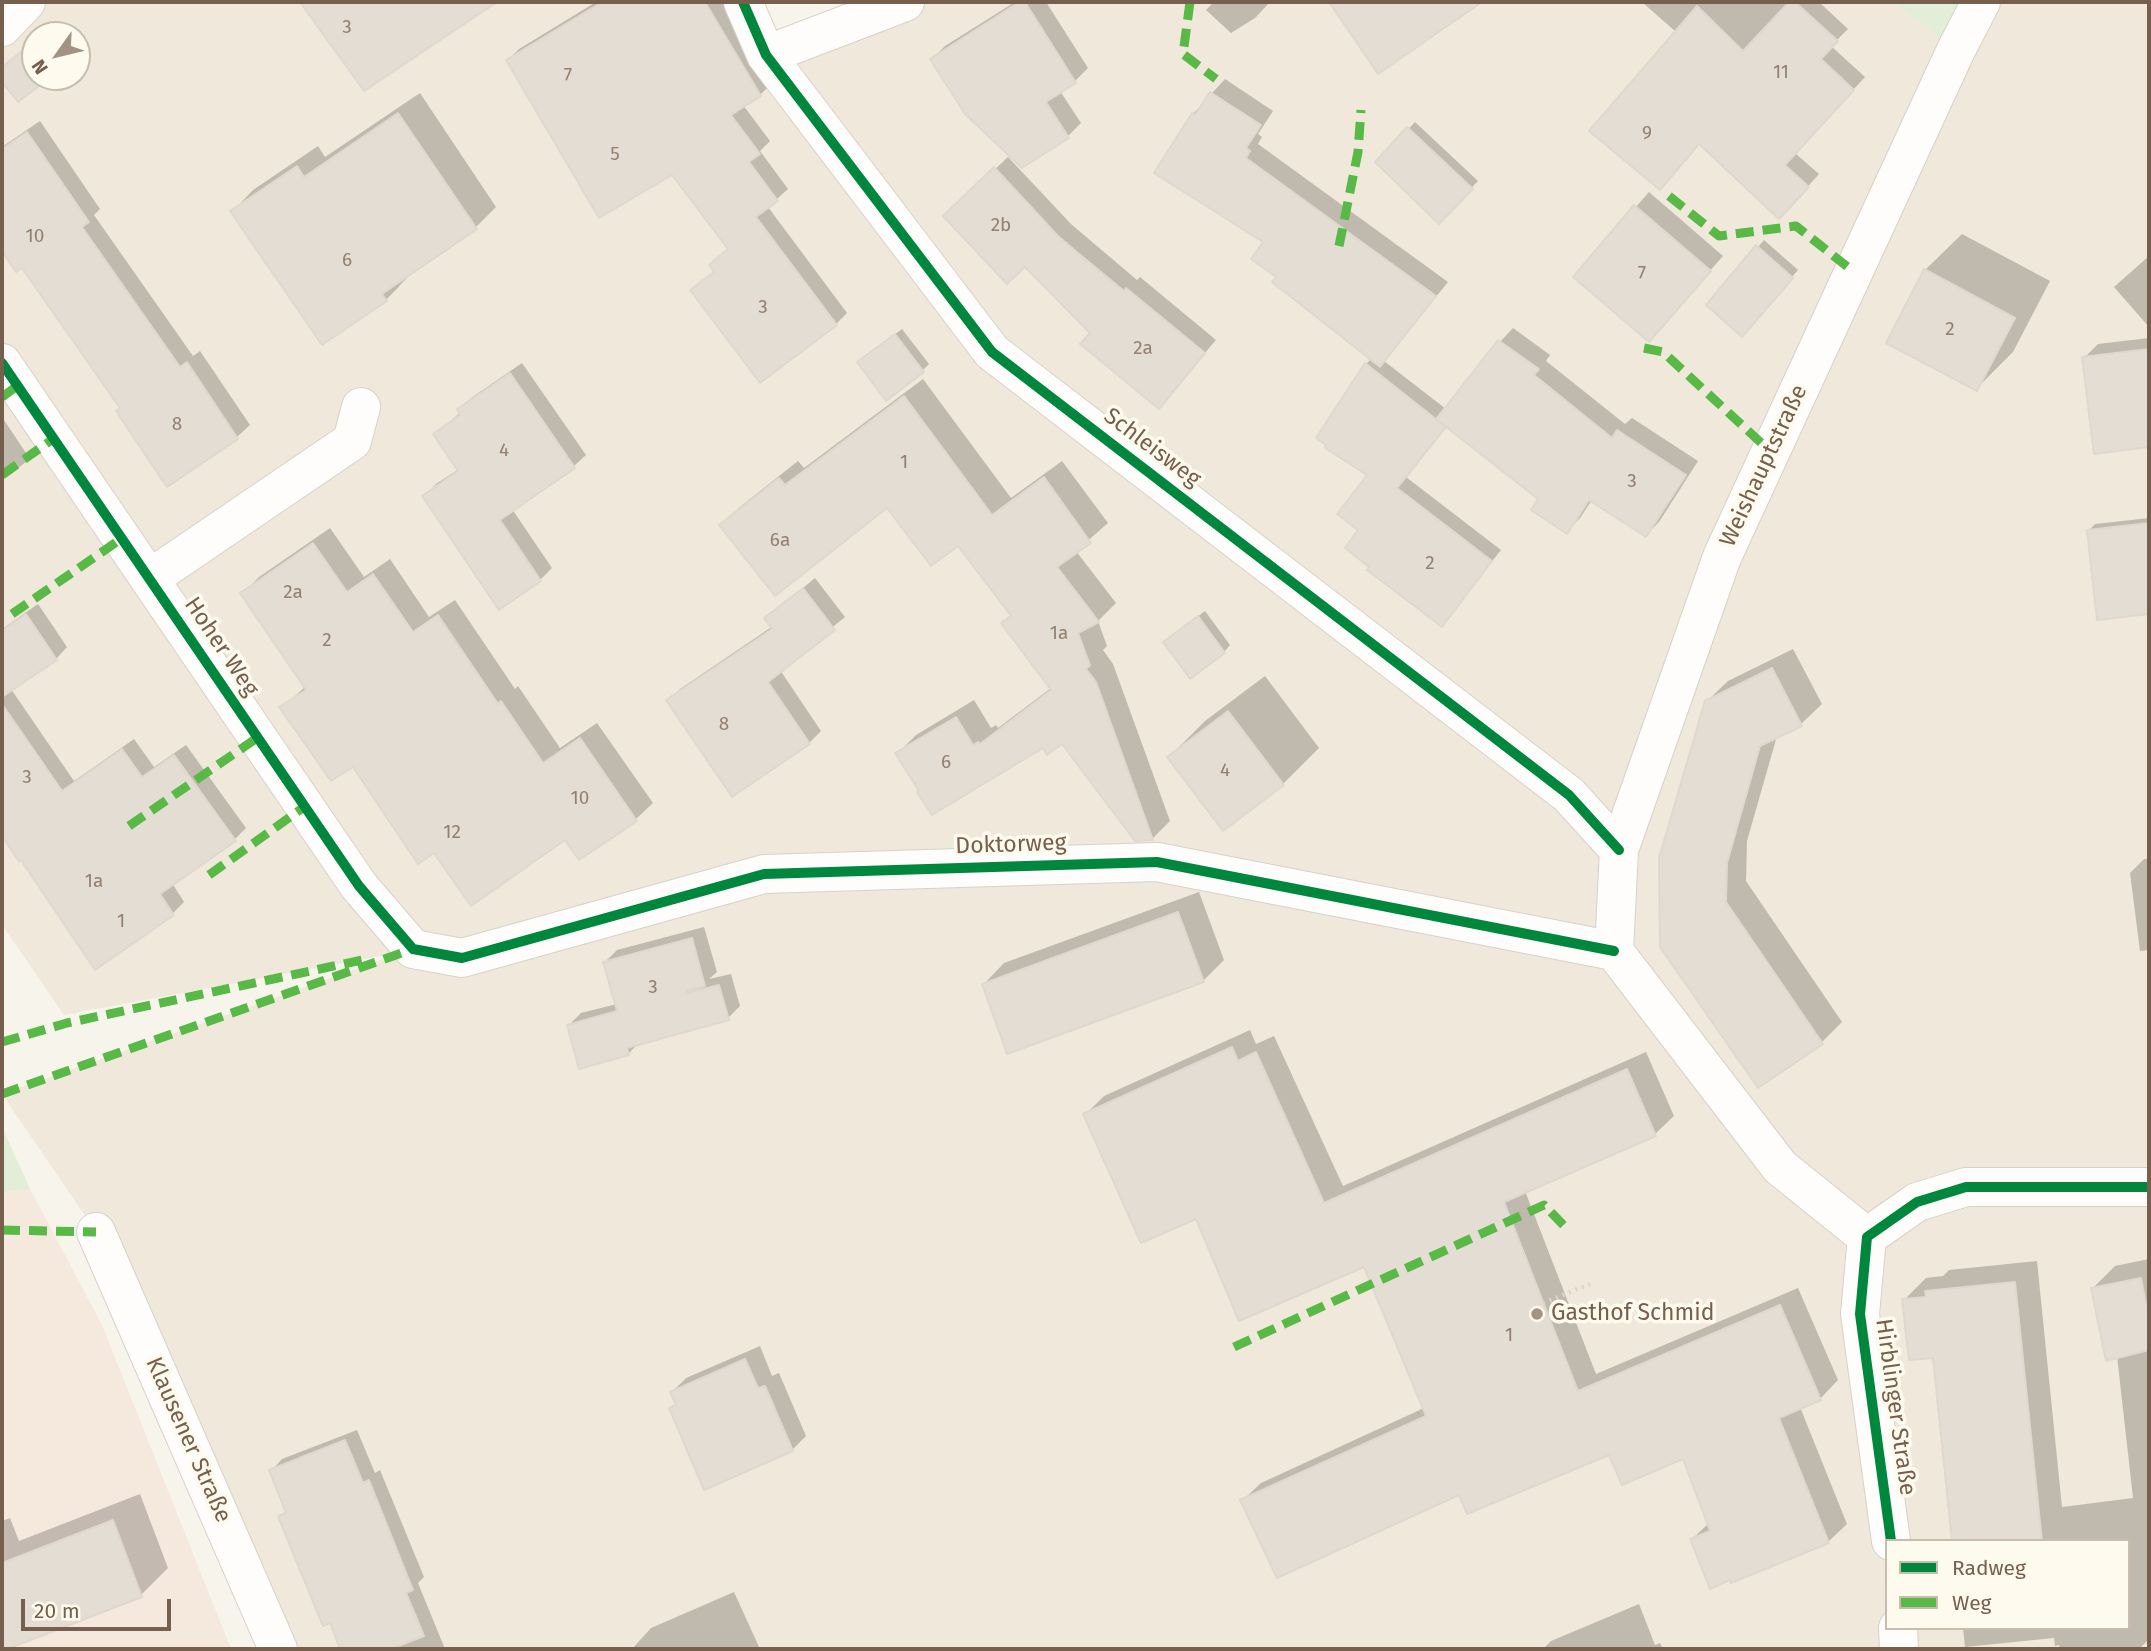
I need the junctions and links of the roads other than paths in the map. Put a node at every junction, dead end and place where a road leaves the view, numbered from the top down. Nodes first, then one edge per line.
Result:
1 (26, 2) edge
2 (743, 2) edge
3 (905, 2) edge
4 (1981, 2) edge
5 (2, 27) edge
6 (766, 55) junction
7 (2, 363) edge
8 (361, 407) dead end
9 (149, 579) junction
10 (1619, 850) junction
11 (413, 949) joint
12 (1614, 951) junction
13 (2149, 1186) edge
14 (96, 1232) dead end
15 (1867, 1237) junction
16 (1892, 1539) edge
17 (1898, 1630) edge
18 (278, 1649) edge
19 (1899, 1649) edge

1 - 5 street
2 - 6 street, Schleisweg
3 - 6 street
4 - 10 street, Weishauptstraße
6 - 10 street, Schleisweg
7 - 9 street, Hoher Weg
8 - 9 street
9 - 11 street, Hoher Weg
10 - 12 street, Weishauptstraße
11 - 12 street, Doktorweg
12 - 15 street
13 - 15 street
14 - 18 street, Klausener Straße
15 - 16 street, Hirblinger Straße
17 - 19 street

